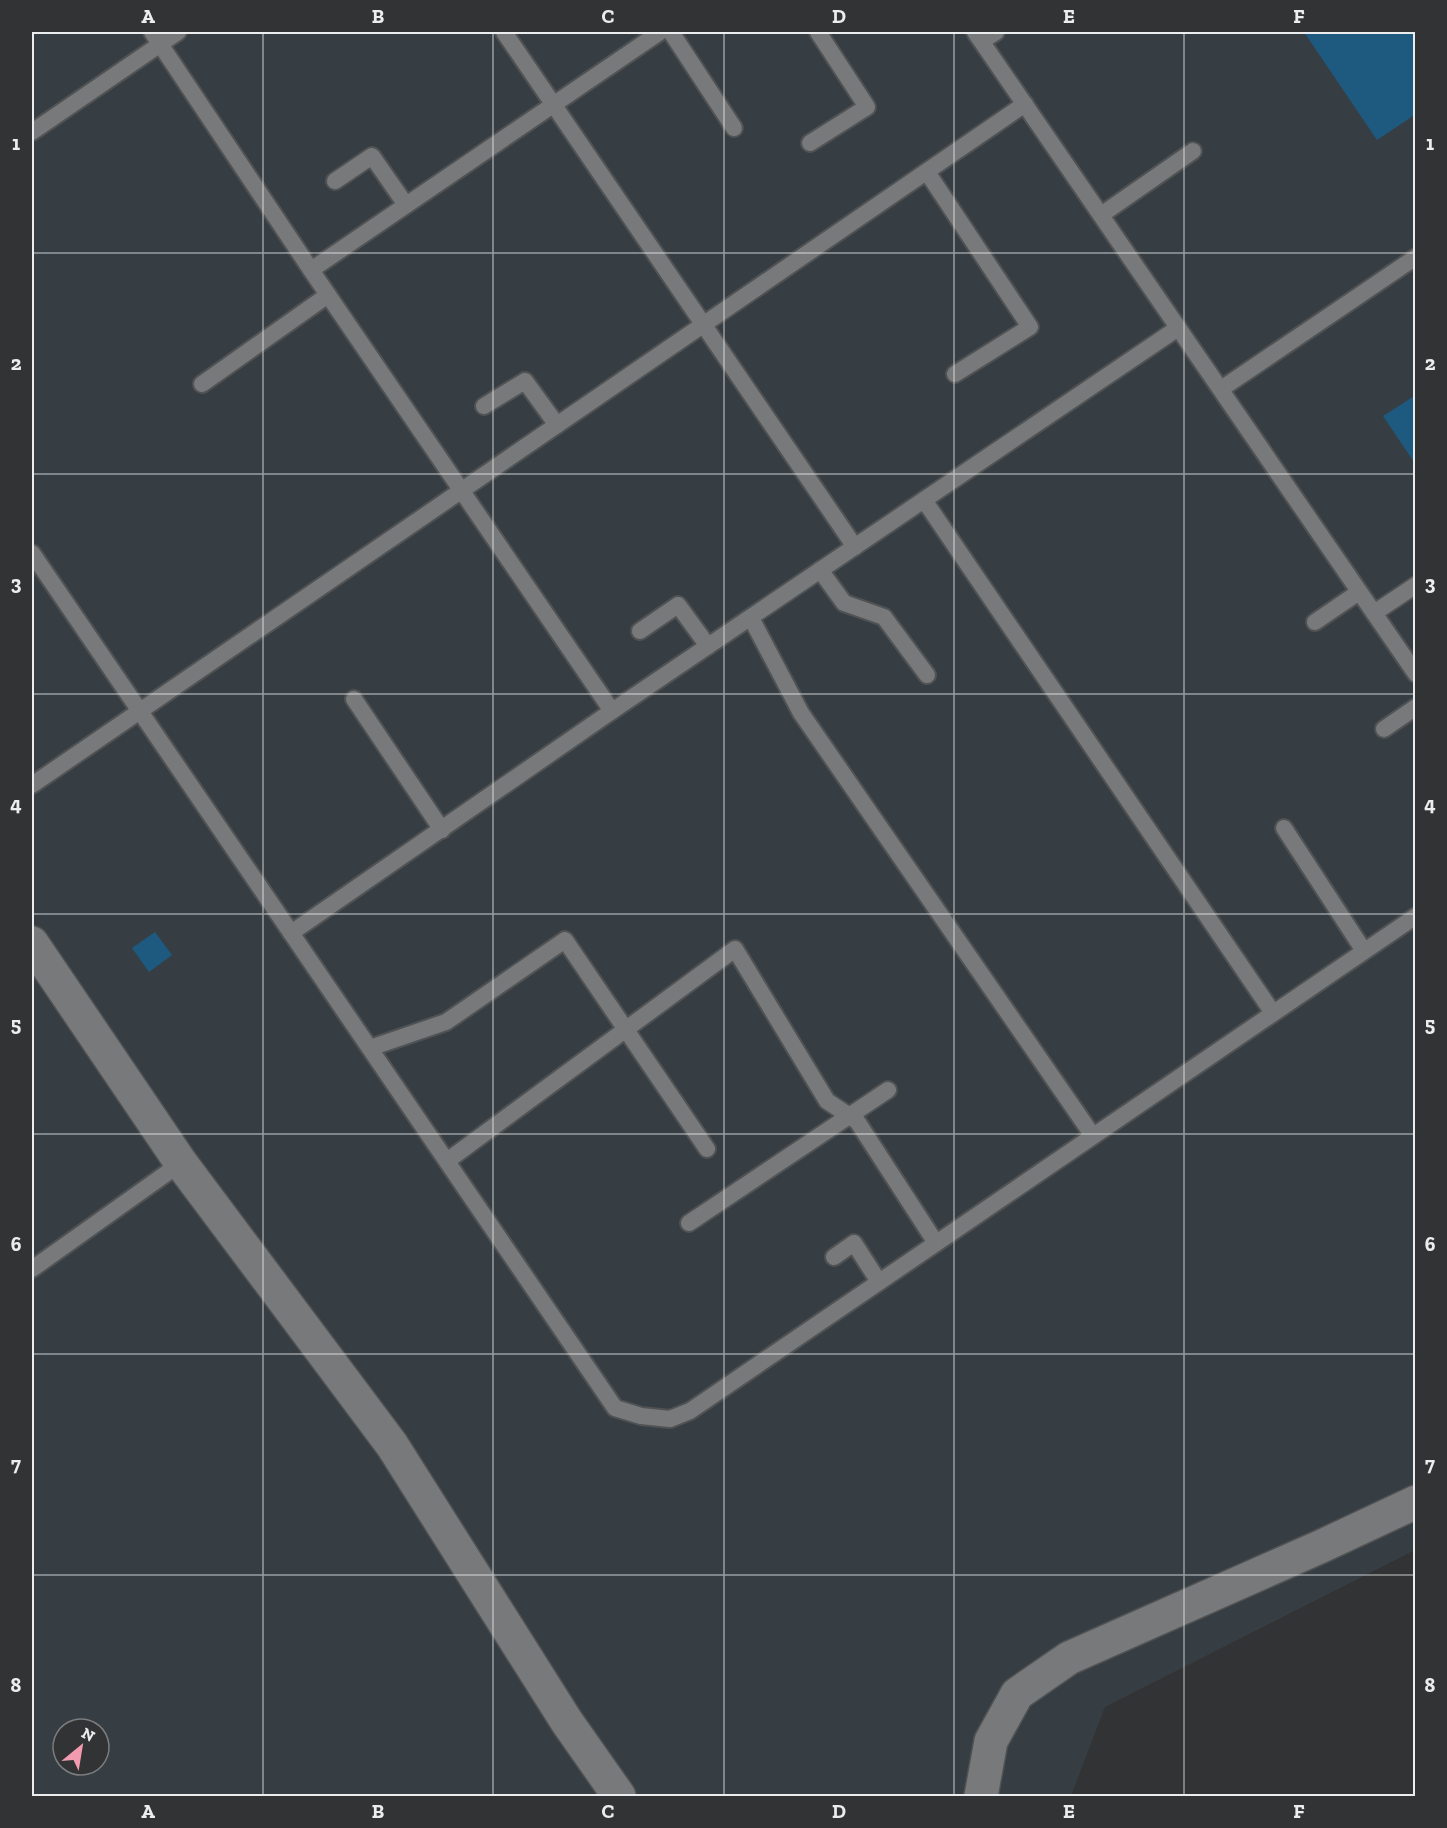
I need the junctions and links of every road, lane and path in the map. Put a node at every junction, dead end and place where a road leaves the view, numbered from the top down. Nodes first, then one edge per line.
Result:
1 (178, 32) edge
2 (504, 32) edge
3 (660, 32) edge
4 (671, 32) edge
5 (818, 32) edge
6 (984, 35) edge
7 (156, 38) edge
8 (554, 104) junction
9 (1025, 104) junction
10 (734, 128) dead end
11 (32, 132) edge
12 (810, 144) dead end
13 (1193, 151) dead end
14 (927, 172) junction
15 (335, 181) dead end
16 (406, 205) junction
17 (1101, 215) junction
18 (1416, 257) edge
19 (311, 270) junction
20 (328, 295) junction
21 (704, 325) junction
22 (1178, 328) junction
23 (955, 374) dead end
24 (202, 384) dead end
25 (1221, 389) junction
26 (484, 406) dead end
27 (558, 425) junction
28 (463, 490) junction
29 (924, 500) junction
30 (855, 547) junction
31 (32, 553) edge
32 (820, 570) junction
33 (1416, 585) edge
34 (1359, 592) junction
35 (1374, 613) junction
36 (751, 618) junction
37 (1315, 622) dead end
38 (639, 631) dead end
39 (708, 646) junction
40 (1416, 674) edge
41 (927, 675) dead end
42 (354, 699) dead end
43 (1416, 707) edge
44 (140, 711) junction
45 (612, 711) junction
46 (1384, 729) dead end
47 (32, 785) edge
48 (1284, 828) dead end
49 (442, 830) junction
50 (1416, 916) edge
51 (291, 933) junction
52 (32, 943) edge
53 (1364, 951) junction
54 (1273, 1013) junction
55 (626, 1029) junction
56 (370, 1048) junction
57 (888, 1090) dead end
58 (850, 1116) junction
59 (1093, 1136) junction
60 (707, 1149) dead end
61 (447, 1161) junction
62 (181, 1163) junction
63 (689, 1223) dead end
64 (936, 1244) junction
65 (834, 1257) dead end
66 (32, 1269) edge
67 (879, 1282) junction
68 (1416, 1502) edge
69 (619, 1797) edge
70 (981, 1797) edge

1 - 7 lane
2 - 8 lane
3 - 8 lane
4 - 10 lane
5 - 12 lane
6 - 9 lane
7 - 11 lane
7 - 19 lane
8 - 16 lane
8 - 21 lane
9 - 14 lane
9 - 17 lane
13 - 17 lane
14 - 21 lane
14 - 23 lane
15 - 16 lane
16 - 19 lane
17 - 22 lane
18 - 25 lane
19 - 20 lane
20 - 24 lane
20 - 28 lane
21 - 27 lane
21 - 30 lane
22 - 25 lane
22 - 29 lane
25 - 34 lane
26 - 27 lane
27 - 28 lane
28 - 44 lane
28 - 45 lane
29 - 30 lane
29 - 54 lane
30 - 32 lane
31 - 44 lane
32 - 36 lane
32 - 41 lane
33 - 35 lane
34 - 35 lane
34 - 37 lane
35 - 40 lane
36 - 39 lane
36 - 59 lane
38 - 39 lane
39 - 45 lane
42 - 49 lane
43 - 46 lane
44 - 47 lane
44 - 51 lane
45 - 49 lane
48 - 53 lane
49 - 51 lane
50 - 53 lane
51 - 56 lane
52 - 62 street
53 - 54 lane
54 - 59 lane
55 - 56 lane
55 - 58 lane
55 - 60 lane
55 - 61 lane
56 - 61 lane
57 - 58 lane
58 - 63 lane
58 - 64 lane
59 - 64 lane
61 - 67 lane
62 - 66 lane
62 - 69 street
64 - 67 lane
65 - 67 lane
68 - 70 street

